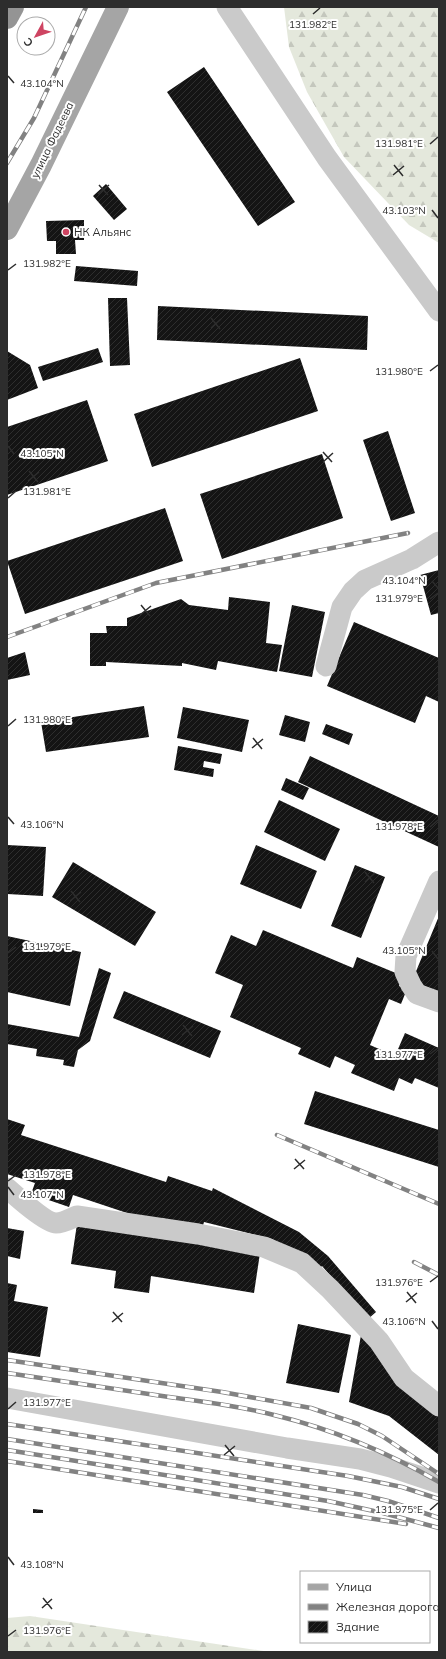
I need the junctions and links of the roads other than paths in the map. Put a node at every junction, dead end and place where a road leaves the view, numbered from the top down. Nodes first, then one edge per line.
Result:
1 (14, 7) edge
2 (118, 7) edge
3 (227, 7) edge
4 (7, 18) edge
5 (7, 229) edge
6 (439, 311) edge
7 (439, 542) edge
8 (326, 666) dead end
9 (439, 881) edge
10 (439, 1002) edge
11 (7, 1188) edge
12 (7, 1398) edge
13 (439, 1406) edge
14 (439, 1483) edge

1 - 4 highway
2 - 5 main road, улица Фадеева
3 - 6 street
7 - 8 street
9 - 10 street
11 - 13 street
12 - 14 street

